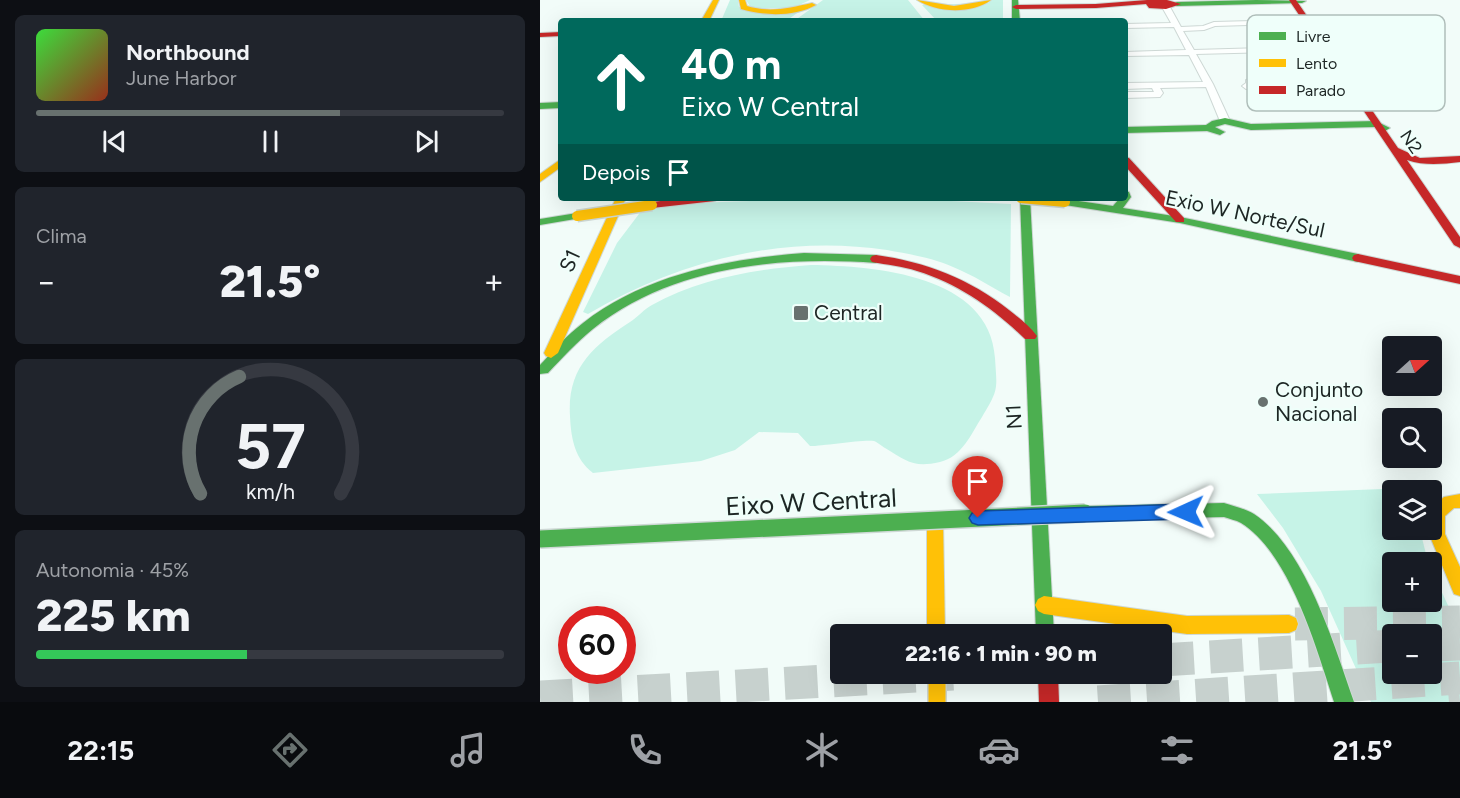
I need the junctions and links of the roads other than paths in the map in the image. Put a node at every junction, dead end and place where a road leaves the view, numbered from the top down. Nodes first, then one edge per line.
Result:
1 (716, 0) edge
2 (742, 0) edge
3 (918, 0) edge
4 (988, 0) edge
5 (1249, 1) edge
6 (1297, 1) edge
7 (814, 2) edge
8 (1077, 3) edge
9 (1172, 6) junction
10 (1016, 9) edge
11 (1306, 15) edge
12 (1307, 15) edge
13 (927, 16) dead end
14 (707, 18) edge
15 (794, 18) edge
16 (1247, 23) edge
17 (1128, 26) edge
18 (1176, 27) junction
19 (558, 34) edge
20 (540, 35) edge
21 (1247, 51) edge
22 (1191, 53) junction
23 (1128, 54) edge
24 (1209, 84) junction
25 (1128, 86) edge
26 (1154, 86) junction
27 (1128, 95) edge
28 (558, 105) edge
29 (540, 106) edge
30 (1368, 111) edge
31 (1377, 111) edge
32 (1378, 111) edge
33 (1225, 121) junction
34 (1376, 124) junction
35 (1251, 127) junction
36 (1208, 128) junction
37 (1128, 130) edge
38 (1396, 143) junction
39 (558, 150) edge
40 (1460, 159) edge
41 (1414, 162) junction
42 (1128, 163) edge
43 (558, 164) edge
44 (540, 165) edge
45 (540, 179) edge
46 (1415, 179) junction
47 (1154, 193) junction
48 (1128, 196) edge
49 (620, 201) edge
50 (684, 201) edge
51 (1025, 201) edge
52 (1054, 201) edge
53 (1122, 201) edge
54 (1116, 209) junction
55 (1180, 220) junction
56 (544, 221) edge
57 (1458, 234) edge
58 (1455, 279) edge
59 (1030, 336) junction
60 (541, 372) edge
61 (1460, 501) edge
62 (935, 520) junction
63 (540, 539) edge
64 (1460, 588) edge
65 (1044, 605) junction
66 (936, 624) edge
67 (1045, 624) edge
68 (1289, 624) tunnel mouth
69 (1187, 625) junction
70 (1172, 629) edge
71 (937, 684) edge
72 (1048, 684) edge
73 (937, 702) edge
74 (1049, 702) edge
75 (1344, 702) edge

1 - 14 main road
2 - 7 main road
3 - 4 main road
3 - 13 main road
5 - 6 main road
5 - 9 main road
6 - 11 main road
6 - 12 main road, N2
7 - 15 main road
8 - 9 main road
8 - 10 main road
9 - 18 street
16 - 18 street
17 - 18 street
18 - 22 street
19 - 20 main road
21 - 22 street
22 - 23 street
22 - 24 street
24 - 26 street
24 - 33 street
25 - 26 street
26 - 27 street
28 - 29 main road
30 - 34 main road, N2
31 - 34 main road
32 - 38 main road, N2
33 - 35 main road
33 - 36 main road
34 - 35 main road
34 - 38 main road, N2
35 - 36 main road
36 - 37 main road
38 - 41 main road, N2
38 - 46 main road, N2
39 - 44 main road
40 - 41 main road
41 - 46 main road
41 - 57 main road, N2
42 - 47 main road
43 - 45 main road
46 - 57 main road, N2
47 - 48 main road
47 - 55 main road
49 - 60 main road, S1
50 - 56 main road, bridge
51 - 59 main road, N1
52 - 54 main road, Exio W Norte/Sul, bridge
53 - 54 main road
54 - 55 main road, Exio W Norte/Sul
55 - 58 main road, Exio W Norte/Sul
59 - 60 main road
59 - 65 main road, N1
61 - 64 main road
62 - 63 main road, Eixo W Central, bridge
62 - 66 main road
62 - 75 main road, Eixo W Central, bridge
65 - 67 main road, N1
65 - 69 main road
68 - 69 main road
69 - 70 main road
71 - 73 main road, bridge
72 - 74 main road

